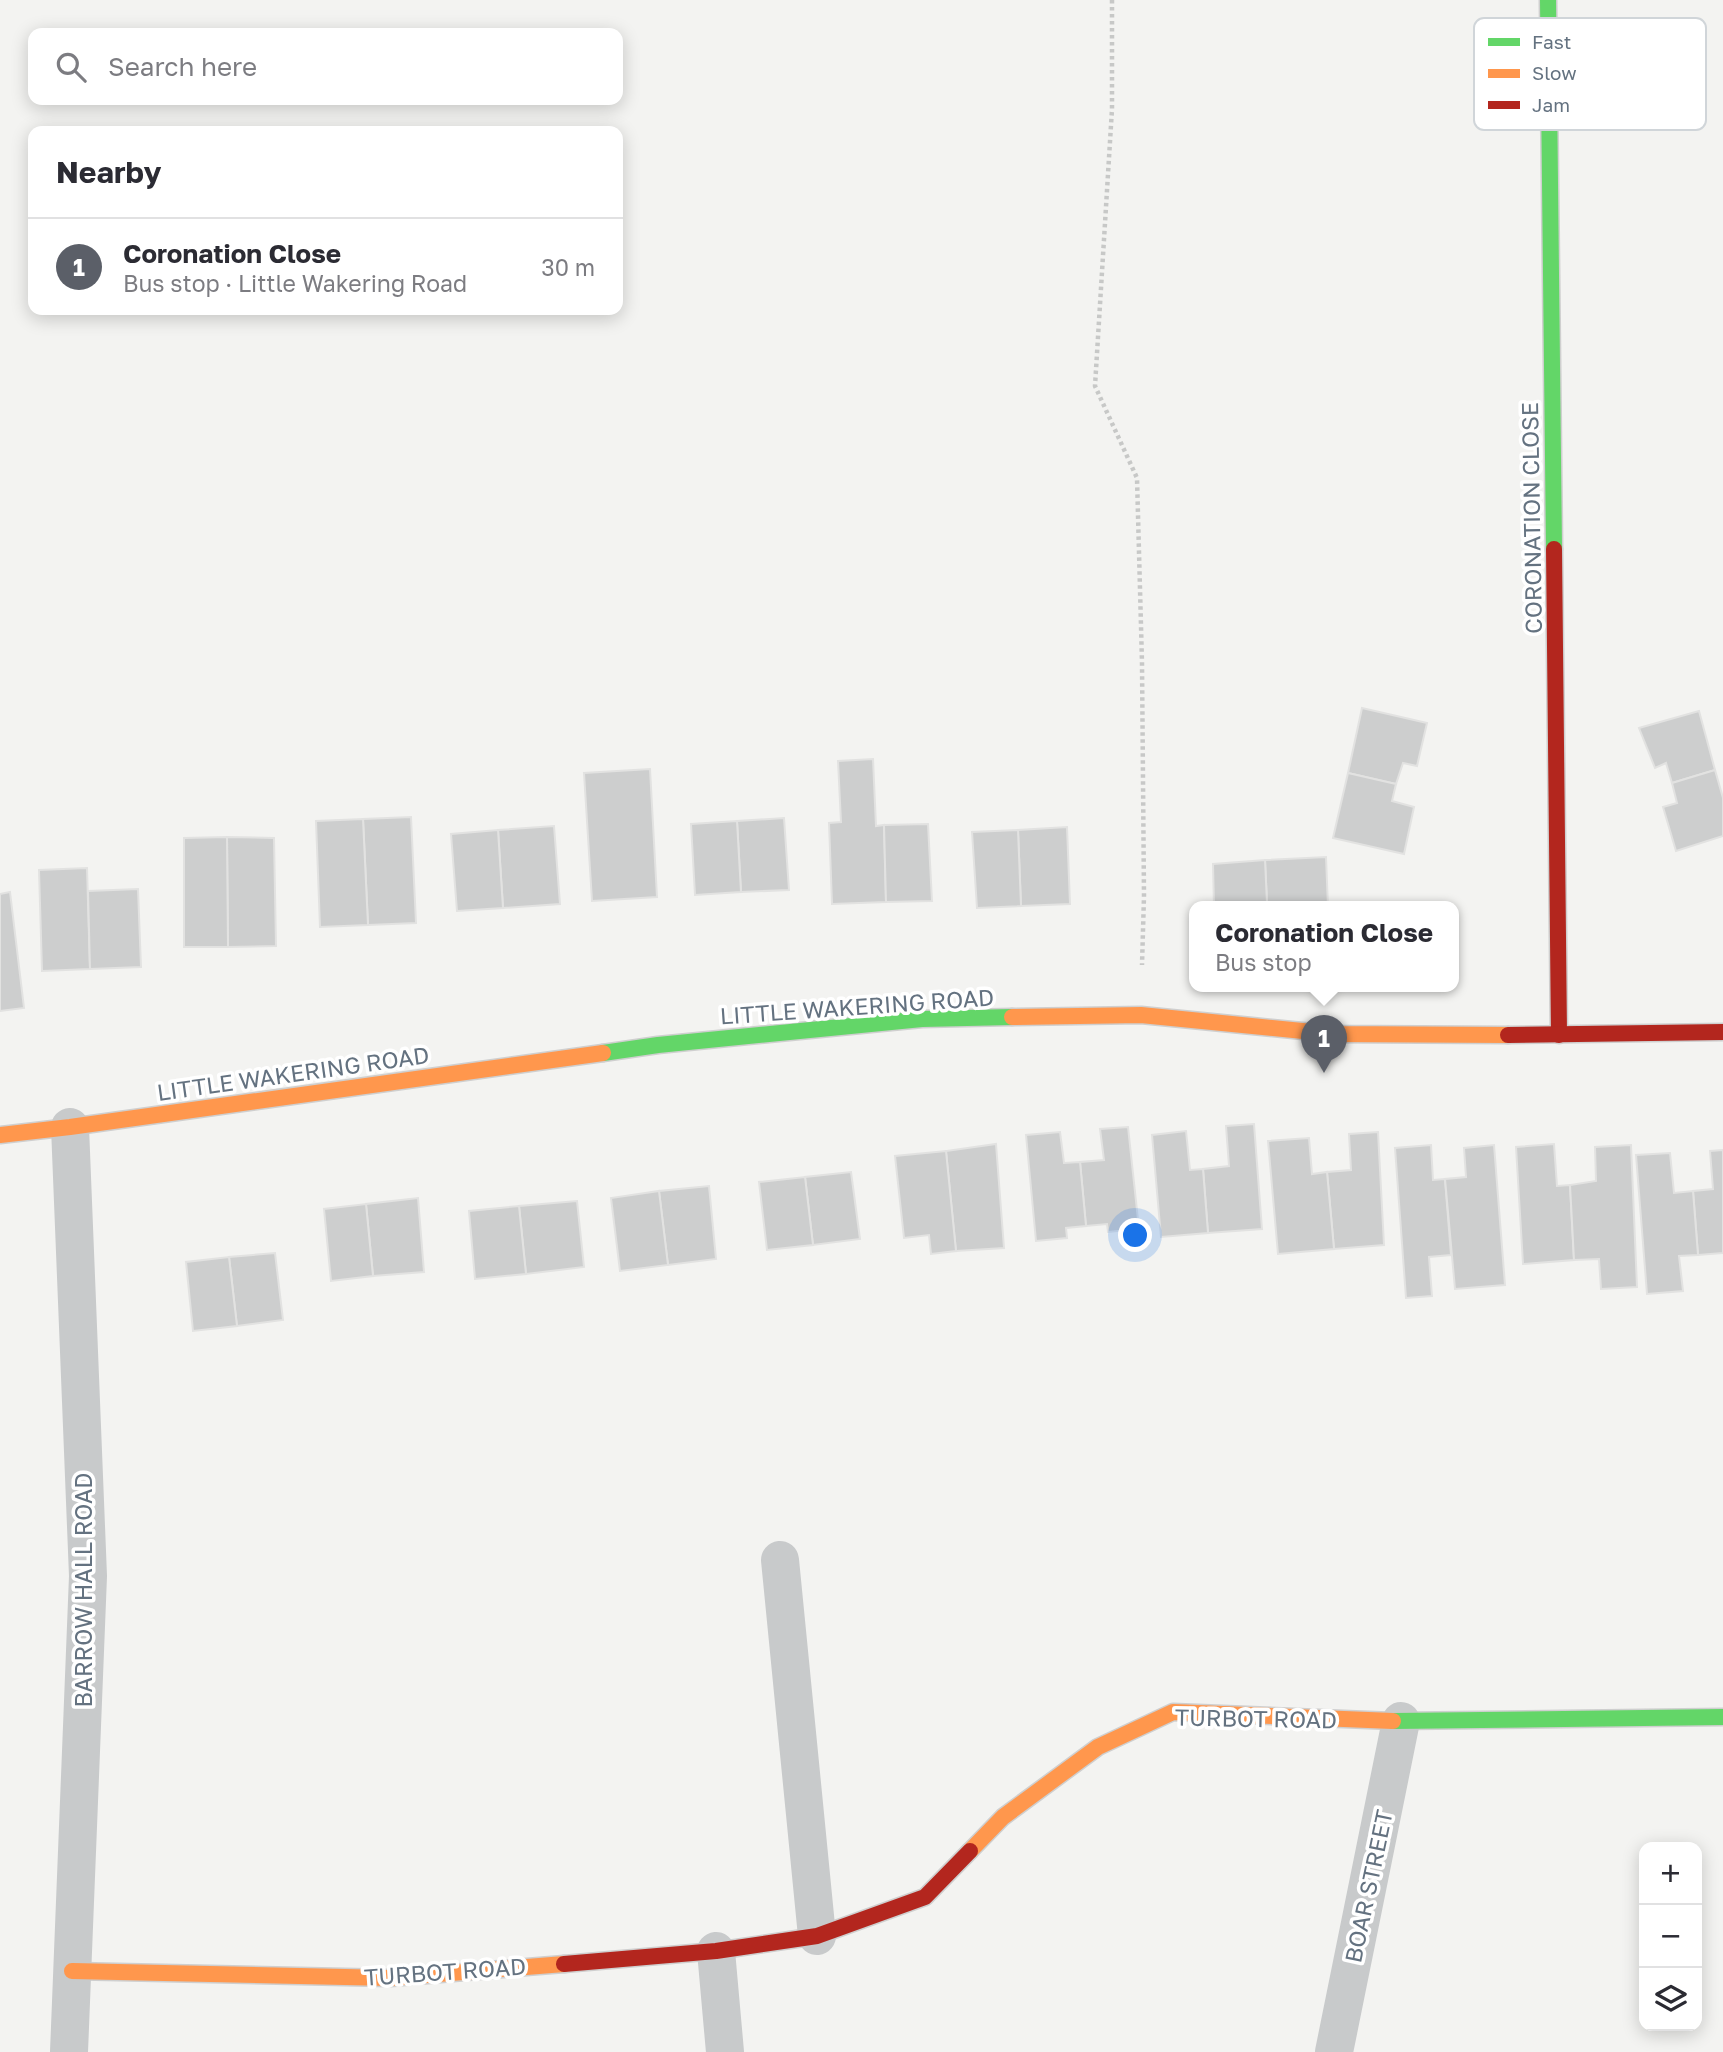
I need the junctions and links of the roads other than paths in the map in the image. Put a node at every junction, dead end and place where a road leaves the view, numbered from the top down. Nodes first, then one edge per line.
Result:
1 (1548, 0) edge
2 (1548, 18) edge
3 (1549, 130) edge
4 (1723, 1032) edge
5 (1559, 1035) junction
6 (70, 1127) junction
7 (0, 1135) edge
8 (780, 1560) dead end
9 (1723, 1717) edge
10 (1401, 1721) junction
11 (817, 1936) junction
12 (716, 1951) junction
13 (72, 1972) junction
14 (69, 2052) edge
15 (725, 2052) edge
16 (1334, 2052) edge

1 - 2 street, CORONATION CLOSE
3 - 5 street, CORONATION CLOSE
4 - 5 street, LITTLE WAKERING ROAD
5 - 6 street, LITTLE WAKERING ROAD
6 - 7 street, LITTLE WAKERING ROAD
6 - 13 street, BARROW HALL ROAD
8 - 11 street
9 - 10 street, TURBOT ROAD
10 - 11 street, TURBOT ROAD
10 - 16 street, BOAR STREET
11 - 12 street, TURBOT ROAD
12 - 13 street, TURBOT ROAD
12 - 15 street
13 - 14 street, BARROW HALL ROAD

